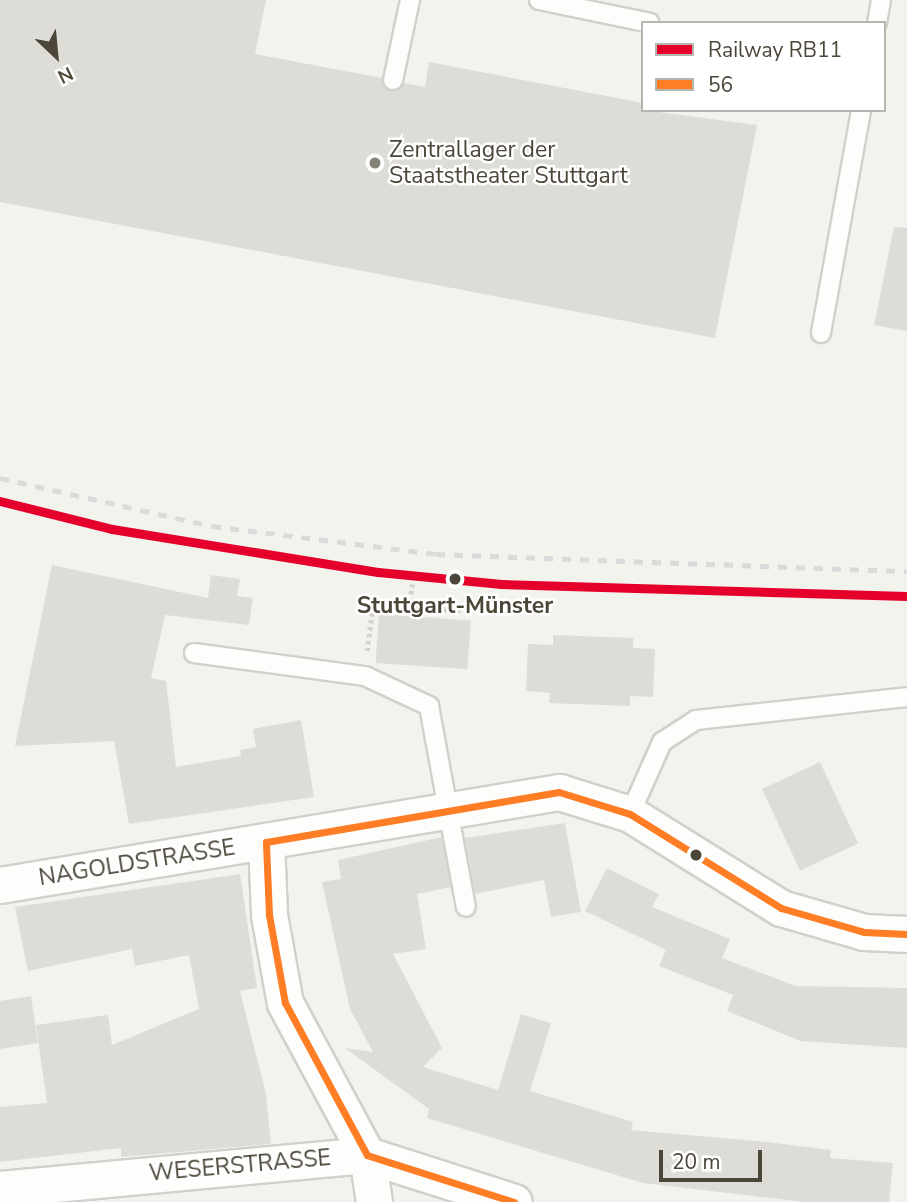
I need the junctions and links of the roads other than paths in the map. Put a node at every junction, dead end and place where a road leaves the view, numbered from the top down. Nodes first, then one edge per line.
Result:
1 (410, 0) edge
2 (539, 0) edge
3 (881, 0) edge
4 (641, 21) edge
5 (877, 21) edge
6 (393, 80) dead end
7 (861, 112) edge
8 (821, 333) dead end
9 (194, 653) dead end
10 (907, 697) edge
11 (447, 811) junction
12 (630, 814) junction
13 (266, 842) junction
14 (0, 885) edge
15 (466, 907) dead end
16 (907, 934) edge
17 (367, 1155) junction
18 (0, 1189) edge
19 (373, 1202) edge
20 (514, 1202) edge

1 - 6 lane
2 - 4 lane
3 - 5 lane
7 - 8 lane
9 - 11 lane
10 - 12 lane
11 - 12 street, NAGOLDSTRASSE
11 - 13 street, NAGOLDSTRASSE
11 - 15 lane
12 - 16 street, NAGOLDSTRASSE
13 - 14 street, NAGOLDSTRASSE
13 - 17 street
17 - 18 street, WESERSTRASSE
17 - 19 street
17 - 20 street, WESERSTRASSE

